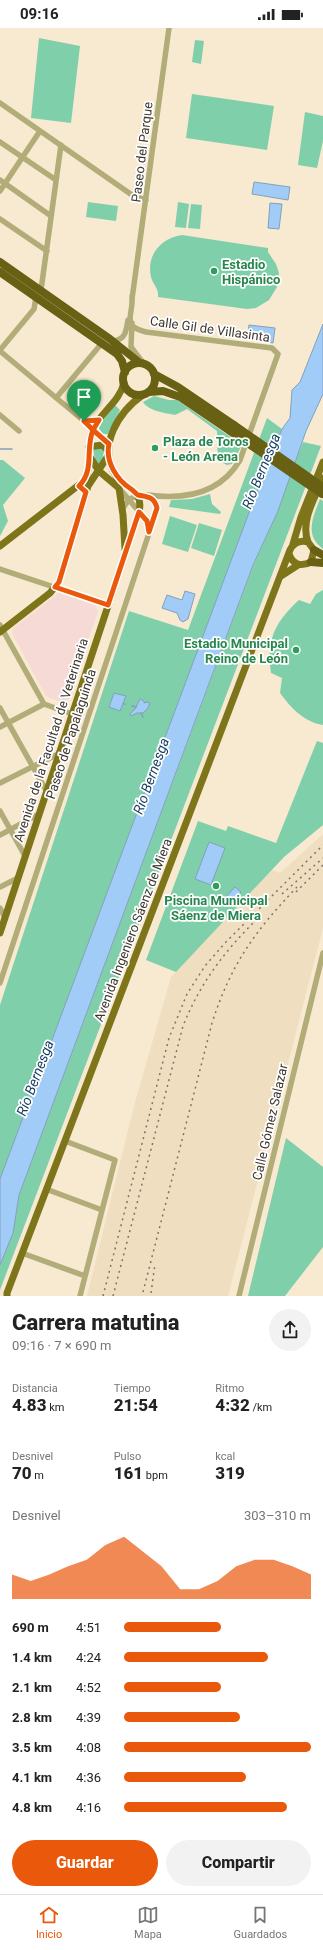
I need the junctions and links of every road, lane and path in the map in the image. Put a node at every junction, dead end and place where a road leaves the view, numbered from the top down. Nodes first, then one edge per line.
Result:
1 (169, 28) edge
2 (0, 103) edge
3 (40, 131) junction
4 (0, 142) edge
5 (61, 145) junction
6 (22, 157) junction
7 (56, 180) junction
8 (2, 182) edge
9 (0, 190) edge
10 (146, 200) junction
11 (51, 216) junction
12 (0, 219) edge
13 (47, 251) junction
14 (0, 262) edge
15 (0, 272) edge
16 (136, 279) junction
17 (38, 294) junction
18 (132, 296) junction
19 (132, 326) junction
20 (114, 341) junction
21 (102, 343) junction
22 (0, 350) edge
23 (142, 364) junction
24 (125, 372) junction
25 (154, 374) junction
26 (124, 382) junction
27 (146, 393) junction
28 (56, 398) junction
29 (0, 415) edge
30 (99, 420) junction
31 (85, 422) junction
32 (232, 428) junction
33 (93, 430) junction
34 (19, 431) dead end
35 (89, 447) junction
36 (108, 450) junction
37 (90, 457) junction
38 (323, 462) edge
39 (98, 474) junction
40 (323, 478) edge
41 (79, 486) junction
42 (118, 488) junction
43 (86, 492) junction
44 (323, 492) edge
45 (142, 495) junction
46 (128, 499) junction
47 (122, 510) junction
48 (139, 512) junction
49 (149, 532) junction
50 (308, 542) junction
51 (293, 544) junction
52 (0, 546) edge
53 (314, 550) junction
54 (125, 553) junction
55 (289, 554) junction
56 (323, 555) edge
57 (310, 562) junction
58 (323, 563) edge
59 (298, 565) junction
60 (0, 569) edge
61 (281, 576) junction
62 (55, 587) junction
63 (108, 605) junction
64 (1, 629) edge
65 (44, 704) junction
66 (0, 708) edge
67 (72, 714) junction
68 (8, 723) junction
69 (0, 728) edge
70 (60, 752) junction
71 (32, 766) junction
72 (0, 783) edge
73 (46, 792) junction
74 (0, 812) edge
75 (39, 814) junction
76 (10, 830) junction
77 (0, 835) edge
78 (25, 856) junction
79 (18, 878) junction
80 (0, 887) edge
81 (0, 908) edge
82 (5, 918) junction
83 (0, 933) edge
84 (323, 953) edge
85 (0, 983) edge
86 (65, 1141) junction
87 (46, 1188) junction
88 (102, 1210) junction
89 (22, 1253) junction
90 (85, 1276) junction
91 (5, 1295) edge
92 (80, 1296) edge
93 (239, 1296) edge

1 - 10 street, Paseo del Parque
2 - 3 street
3 - 5 street
3 - 6 street
4 - 6 street
5 - 7 street
5 - 10 street
6 - 7 street
6 - 8 street
7 - 11 street
8 - 9 street
8 - 11 street
10 - 16 street, Paseo del Parque
11 - 13 street
12 - 13 street
13 - 17 street
14 - 17 highway
15 - 17 highway
16 - 18 street, Paseo del Parque
16 - 19 street, Paseo del Parque
17 - 20 highway
17 - 21 highway
17 - 22 street
18 - 19 street, Calle Gil de Villasinta
18 - 20 street, Paseo del Parque
19 - 23 street, Paseo del Parque
19 - 45 street, Calle Gil de Villasinta
20 - 23 highway
21 - 24 highway
21 - 28 street
22 - 28 street
23 - 24 highway
23 - 25 highway
24 - 26 highway
25 - 27 highway
25 - 32 highway
26 - 27 highway
26 - 30 main road
27 - 32 highway
27 - 36 main road
28 - 31 street
29 - 34 street
30 - 31 street
30 - 33 main road
31 - 33 street
32 - 44 highway, bridge
33 - 35 main road
33 - 36 street
35 - 36 main road
35 - 37 main road
36 - 39 main road
36 - 45 main road
37 - 39 main road, Avenida de la Facultad de Veterinaria
37 - 41 main road
38 - 51 main road
39 - 42 main road, Avenida de la Facultad de Veterinaria
39 - 43 main road
40 - 50 main road
41 - 43 street
41 - 52 main road
42 - 46 street, Avenida de la Facultad de Veterinaria
42 - 47 main road, Avenida de la Facultad de Veterinaria
43 - 62 main road
45 - 46 street
45 - 48 main road, Avenida de la Facultad de Veterinaria
45 - 49 street, Paseo de Papalaguinda
46 - 47 street
46 - 48 street, Avenida de la Facultad de Veterinaria
47 - 54 main road, Avenida de la Facultad de Veterinaria
48 - 49 street, Avenida de la Facultad de Veterinaria
48 - 54 main road, Avenida de la Facultad de Veterinaria
49 - 85 street, Paseo de Papalaguinda
50 - 51 main road
50 - 53 main road
51 - 55 main road
53 - 56 highway
53 - 57 main road
54 - 63 main road, Avenida de la Facultad de Veterinaria
55 - 59 main road
55 - 61 main road, Avenida Ingeniero Sáenz de Miera
57 - 58 highway
57 - 59 main road
59 - 61 main road
60 - 62 street
61 - 86 main road, Avenida Ingeniero Sáenz de Miera
62 - 63 street
62 - 64 main road
63 - 67 main road, Avenida de la Facultad de Veterinaria
64 - 65 street
65 - 67 street
65 - 68 street
66 - 68 street
67 - 70 main road, Avenida de la Facultad de Veterinaria
68 - 69 street
68 - 71 street
70 - 71 street
70 - 73 main road, Avenida de la Facultad de Veterinaria
71 - 72 street
71 - 73 street
73 - 75 main road, Avenida de la Facultad de Veterinaria
74 - 76 street
75 - 76 street
75 - 78 main road, Avenida de la Facultad de Veterinaria
76 - 77 street
76 - 78 street
78 - 79 main road, Avenida de la Facultad de Veterinaria
79 - 80 street
79 - 82 main road, Avenida de la Facultad de Veterinaria
81 - 82 street
82 - 83 main road, Avenida de la Facultad de Veterinaria
84 - 93 street, Calle Gómez Salazar
86 - 87 main road, Avenida Ingeniero Sáenz de Miera
86 - 88 street
87 - 88 street
87 - 89 main road, Avenida Ingeniero Sáenz de Miera
88 - 90 street
89 - 90 street
89 - 91 main road, Avenida Ingeniero Sáenz de Miera
90 - 92 street

